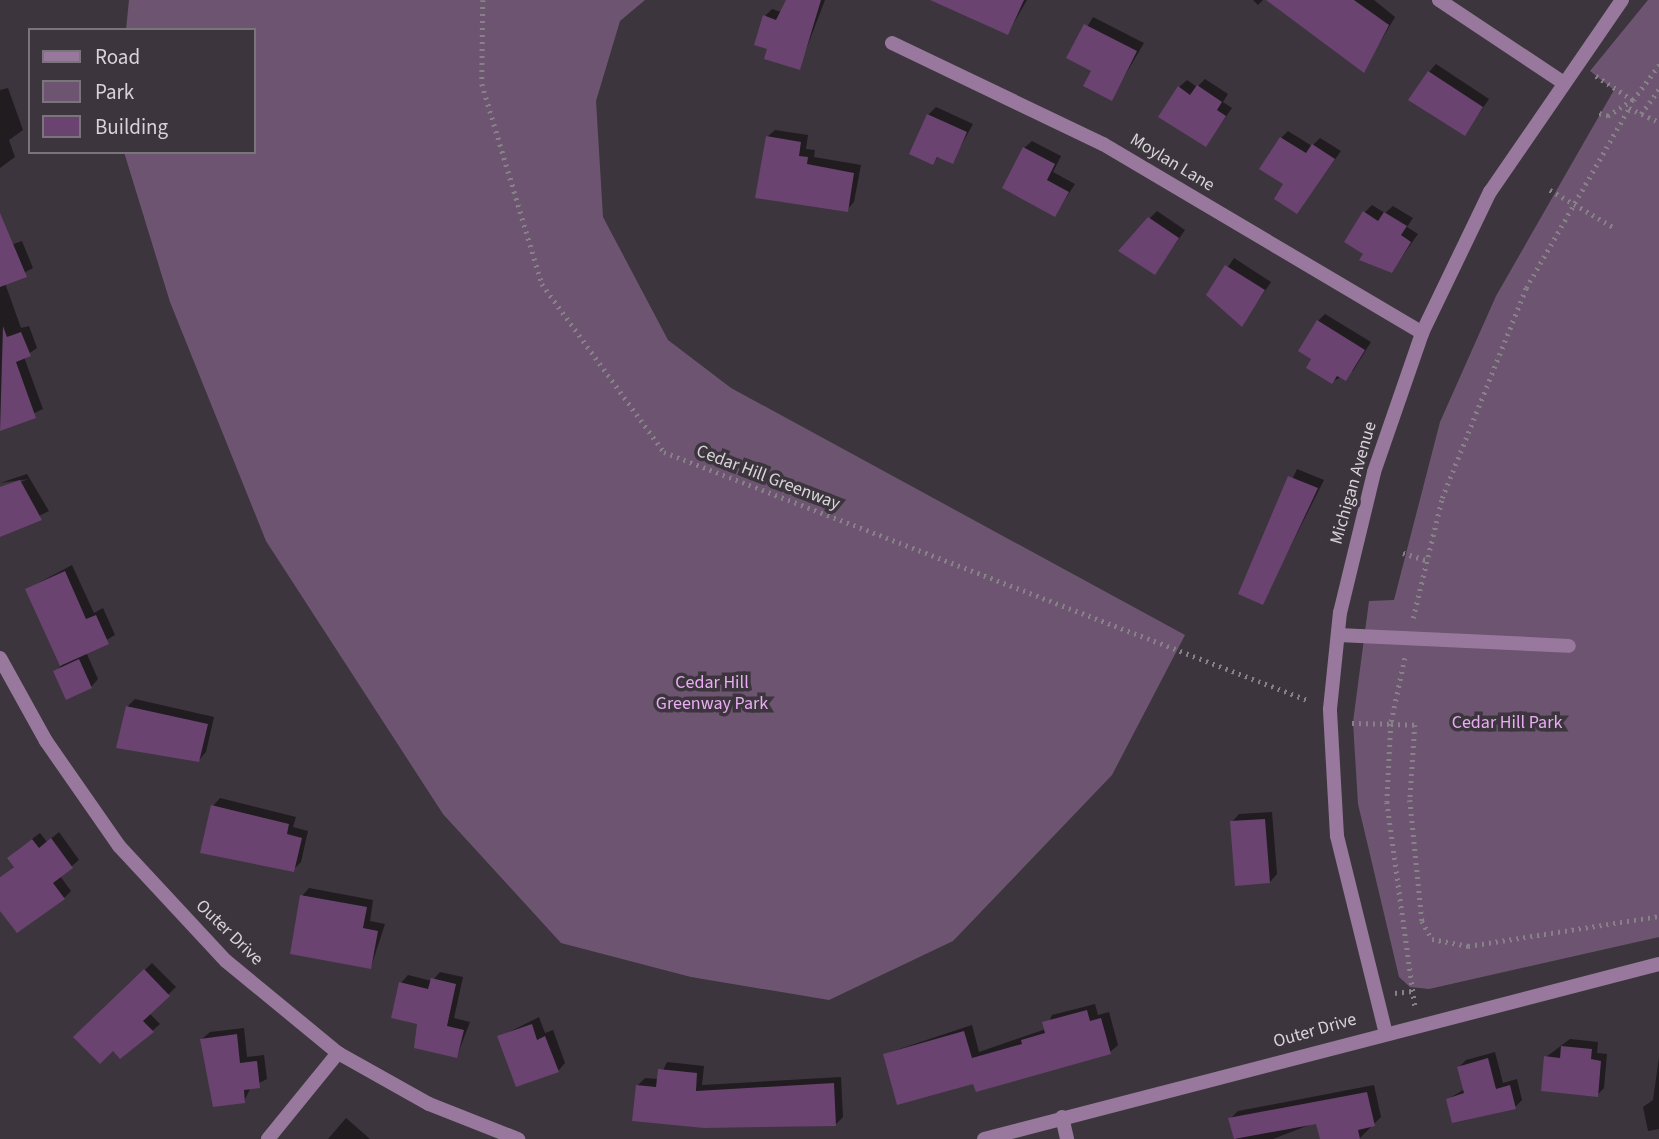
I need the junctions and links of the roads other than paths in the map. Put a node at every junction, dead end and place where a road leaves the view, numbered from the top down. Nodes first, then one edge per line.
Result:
1 (1439, 0) edge
2 (1622, 0) edge
3 (892, 43) dead end
4 (1561, 81) junction
5 (1422, 333) junction
6 (1338, 635) junction
7 (1569, 646) dead end
8 (0, 658) edge
9 (1659, 964) edge
10 (1385, 1030) junction
11 (338, 1054) junction
12 (1062, 1117) junction
13 (268, 1139) edge
14 (518, 1139) edge
15 (984, 1139) edge
16 (1066, 1139) edge

1 - 4 street
2 - 4 street, Michigan Avenue
3 - 5 street, Moylan Lane
4 - 5 street, Michigan Avenue
5 - 6 street, Michigan Avenue
6 - 7 street
6 - 10 street, Michigan Avenue
8 - 11 street, Outer Drive
9 - 10 street, Outer Drive
10 - 12 street, Outer Drive
11 - 13 street
11 - 14 street, Outer Drive
12 - 15 street, Outer Drive
12 - 16 street

